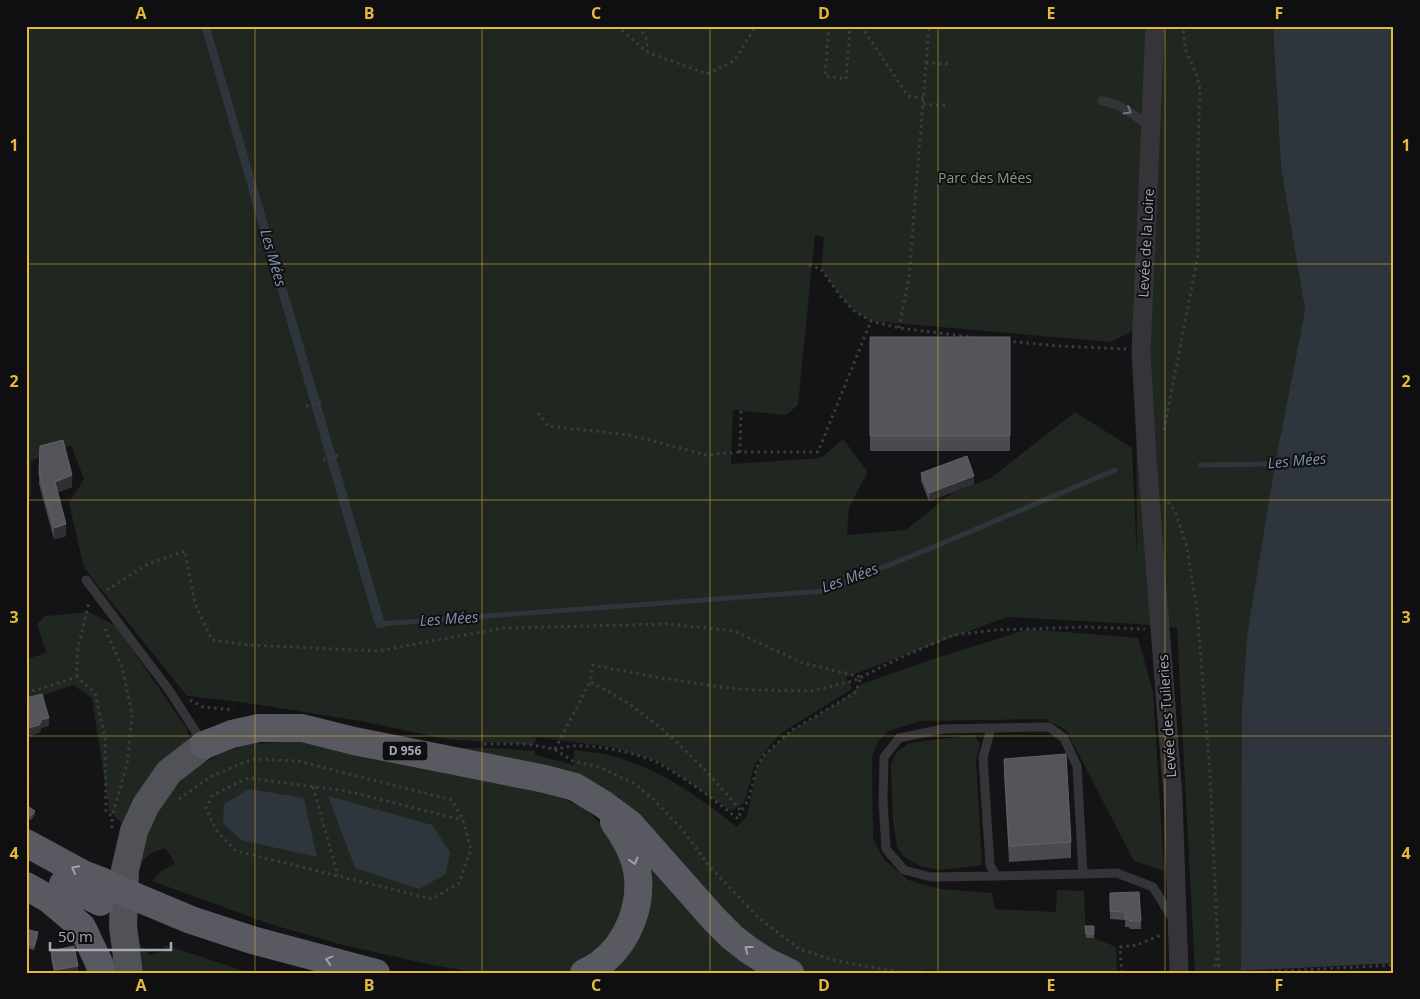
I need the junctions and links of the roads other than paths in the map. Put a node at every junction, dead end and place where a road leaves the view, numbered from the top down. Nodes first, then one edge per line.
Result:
1 (1155, 26) edge
2 (1102, 101) dead end
3 (1151, 128) junction
4 (1147, 459) joint
5 (86, 580) dead end
6 (991, 728) junction
7 (204, 745) junction
8 (603, 804) junction
9 (26, 843) edge
10 (26, 864) edge
11 (1082, 874) junction
12 (996, 876) junction
13 (26, 886) edge
14 (101, 892) junction
15 (135, 907) junction
16 (1179, 927) junction
17 (101, 973) edge
18 (129, 973) edge
19 (301, 973) edge
20 (376, 973) edge
21 (584, 973) edge
22 (790, 973) edge
23 (1179, 973) edge

1 - 3 street, Levée de la Loire
2 -> 3 lane
3 - 4 street, Levée de la Loire
4 - 16 street, Levée des Tuileries
5 - 7 lane
6 - 11 lane
6 - 12 lane
6 - 12 lane
7 - 8 highway, D 956
7 - 18 main road, D 956
8 -> 21 highway, D 956
22 -> 8 highway, D 956
14 -> 9 highway
10 - 14 highway
11 - 12 lane
11 - 16 lane
13 - 17 highway
14 - 15 highway, bridge
15 - 19 highway
20 -> 15 highway
16 - 23 street, Levée des Tuileries

